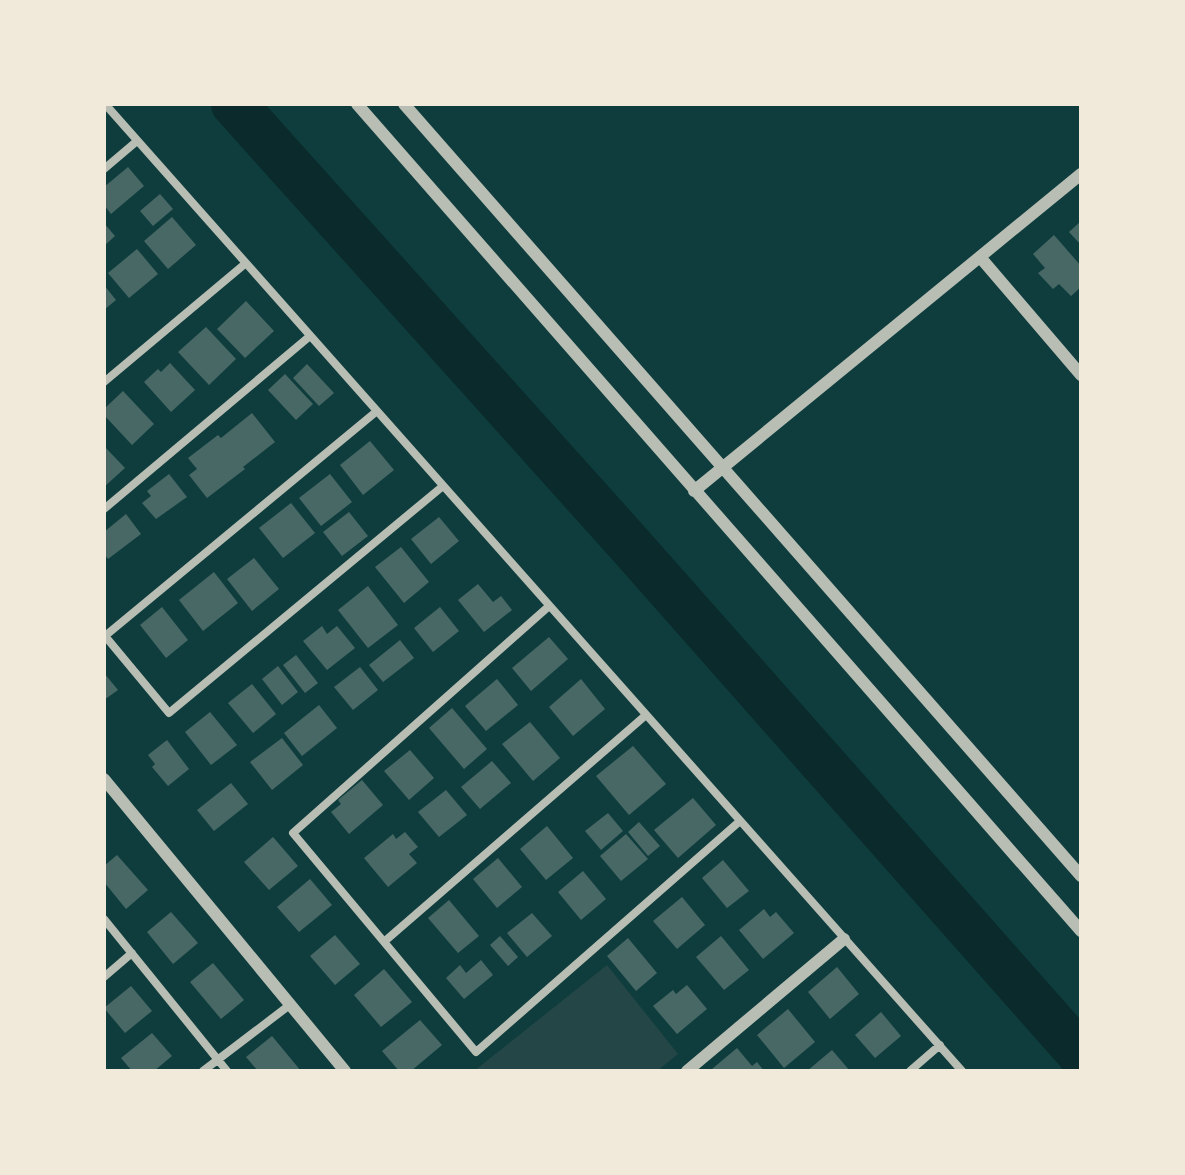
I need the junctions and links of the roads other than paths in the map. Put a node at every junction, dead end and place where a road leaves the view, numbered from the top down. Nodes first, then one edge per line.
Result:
1 (105, 104) edge
2 (357, 104) edge
3 (404, 104) edge
4 (137, 141) junction
5 (104, 169) edge
6 (1081, 174) edge
7 (980, 257) junction
8 (246, 263) junction
9 (310, 336) junction
10 (1081, 375) edge
11 (104, 382) edge
12 (377, 411) junction
13 (721, 469) junction
14 (443, 486) junction
15 (694, 491) junction
16 (104, 509) edge
17 (548, 607) junction
18 (646, 715) junction
19 (104, 779) edge
20 (740, 821) junction
21 (1081, 876) edge
22 (104, 919) edge
23 (1081, 931) edge
24 (844, 939) junction
25 (385, 941) junction
26 (132, 953) junction
27 (104, 977) edge
28 (291, 1004) junction
29 (940, 1045) junction
30 (218, 1059) junction
31 (203, 1071) edge
32 (227, 1071) edge
33 (345, 1071) edge
34 (687, 1071) edge
35 (910, 1071) edge
36 (962, 1071) edge

1 - 4 street
2 - 15 street
3 - 13 street
4 - 5 street
4 - 8 street
6 - 7 street
7 - 10 street
7 - 13 street
8 - 9 street
8 - 11 street
9 - 12 street
9 - 16 street
12 - 14 street
12 - 14 street
13 - 15 street
13 - 21 street
14 - 17 street
15 - 23 street
17 - 18 street
17 - 25 street
18 - 20 street
18 - 25 street
19 - 28 street
20 - 24 street
20 - 25 street
22 - 26 street
24 - 29 street
24 - 34 street
26 - 27 street
26 - 30 street
28 - 30 street
28 - 33 street
29 - 35 street
29 - 36 street
30 - 31 street
30 - 32 street

